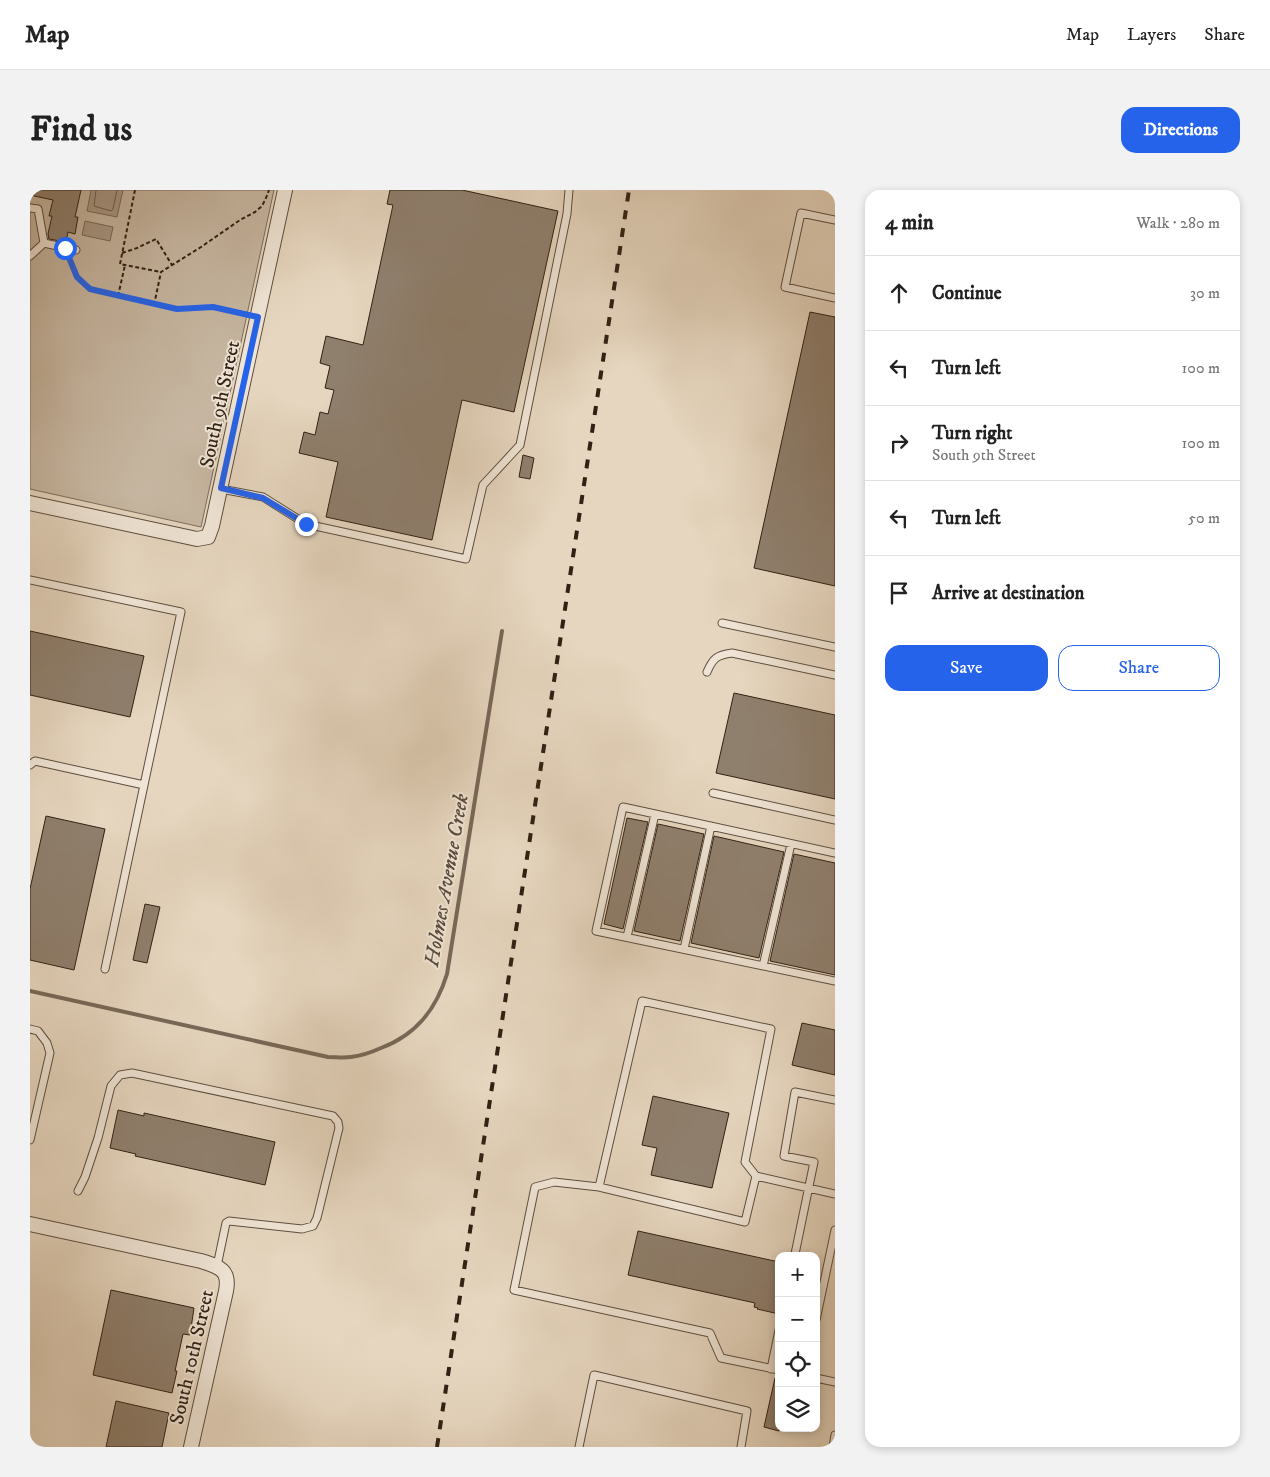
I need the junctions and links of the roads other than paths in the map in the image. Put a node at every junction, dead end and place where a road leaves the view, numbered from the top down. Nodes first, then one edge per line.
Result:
1 (286, 190) edge
2 (569, 190) edge
3 (30, 208) edge
4 (835, 220) edge
5 (44, 243) junction
6 (76, 250) dead end
7 (30, 256) edge
8 (835, 298) edge
9 (221, 488) junction
10 (30, 503) edge
11 (30, 580) edge
12 (722, 623) dead end
13 (835, 647) edge
14 (707, 672) dead end
15 (835, 675) edge
16 (30, 765) edge
17 (144, 785) junction
18 (713, 793) dead end
19 (655, 814) junction
20 (835, 820) edge
21 (711, 826) junction
22 (791, 844) junction
23 (835, 853) edge
24 (627, 937) junction
25 (684, 949) junction
26 (764, 966) junction
27 (105, 969) dead end
28 (835, 981) edge
29 (30, 1029) edge
30 (835, 1100) edge
31 (30, 1140) edge
32 (756, 1176) junction
33 (599, 1187) junction
34 (809, 1188) junction
35 (78, 1190) dead end
36 (835, 1194) edge
37 (30, 1224) edge
38 (835, 1230) edge
39 (795, 1252) edge
40 (221, 1271) junction
41 (820, 1301) edge
42 (775, 1370) edge
43 (820, 1379) edge
44 (835, 1382) edge
45 (835, 1435) edge
46 (191, 1447) edge
47 (579, 1447) edge
48 (741, 1447) edge
49 (832, 1447) edge

1 - 9 street, South 9th Street
2 - 9 lane
3 - 5 lane
4 - 8 lane
5 - 6 lane
5 - 7 lane
9 - 10 street, South 9th Street
11 - 17 lane
12 - 13 lane
14 - 15 lane
16 - 17 lane
17 - 27 lane
18 - 20 lane
19 - 21 lane
19 - 24 lane
19 - 24 lane
21 - 22 lane
21 - 25 lane
22 - 23 lane
22 - 26 lane
24 - 25 lane
25 - 26 lane
26 - 28 lane
29 - 31 lane
30 - 34 lane
32 - 33 lane
32 - 33 lane
32 - 34 lane
33 - 42 lane
34 - 36 lane
34 - 39 lane
35 - 40 lane
37 - 40 street
38 - 41 lane
40 - 46 street, South 10th Street
43 - 44 lane
45 - 49 lane
47 - 48 lane

